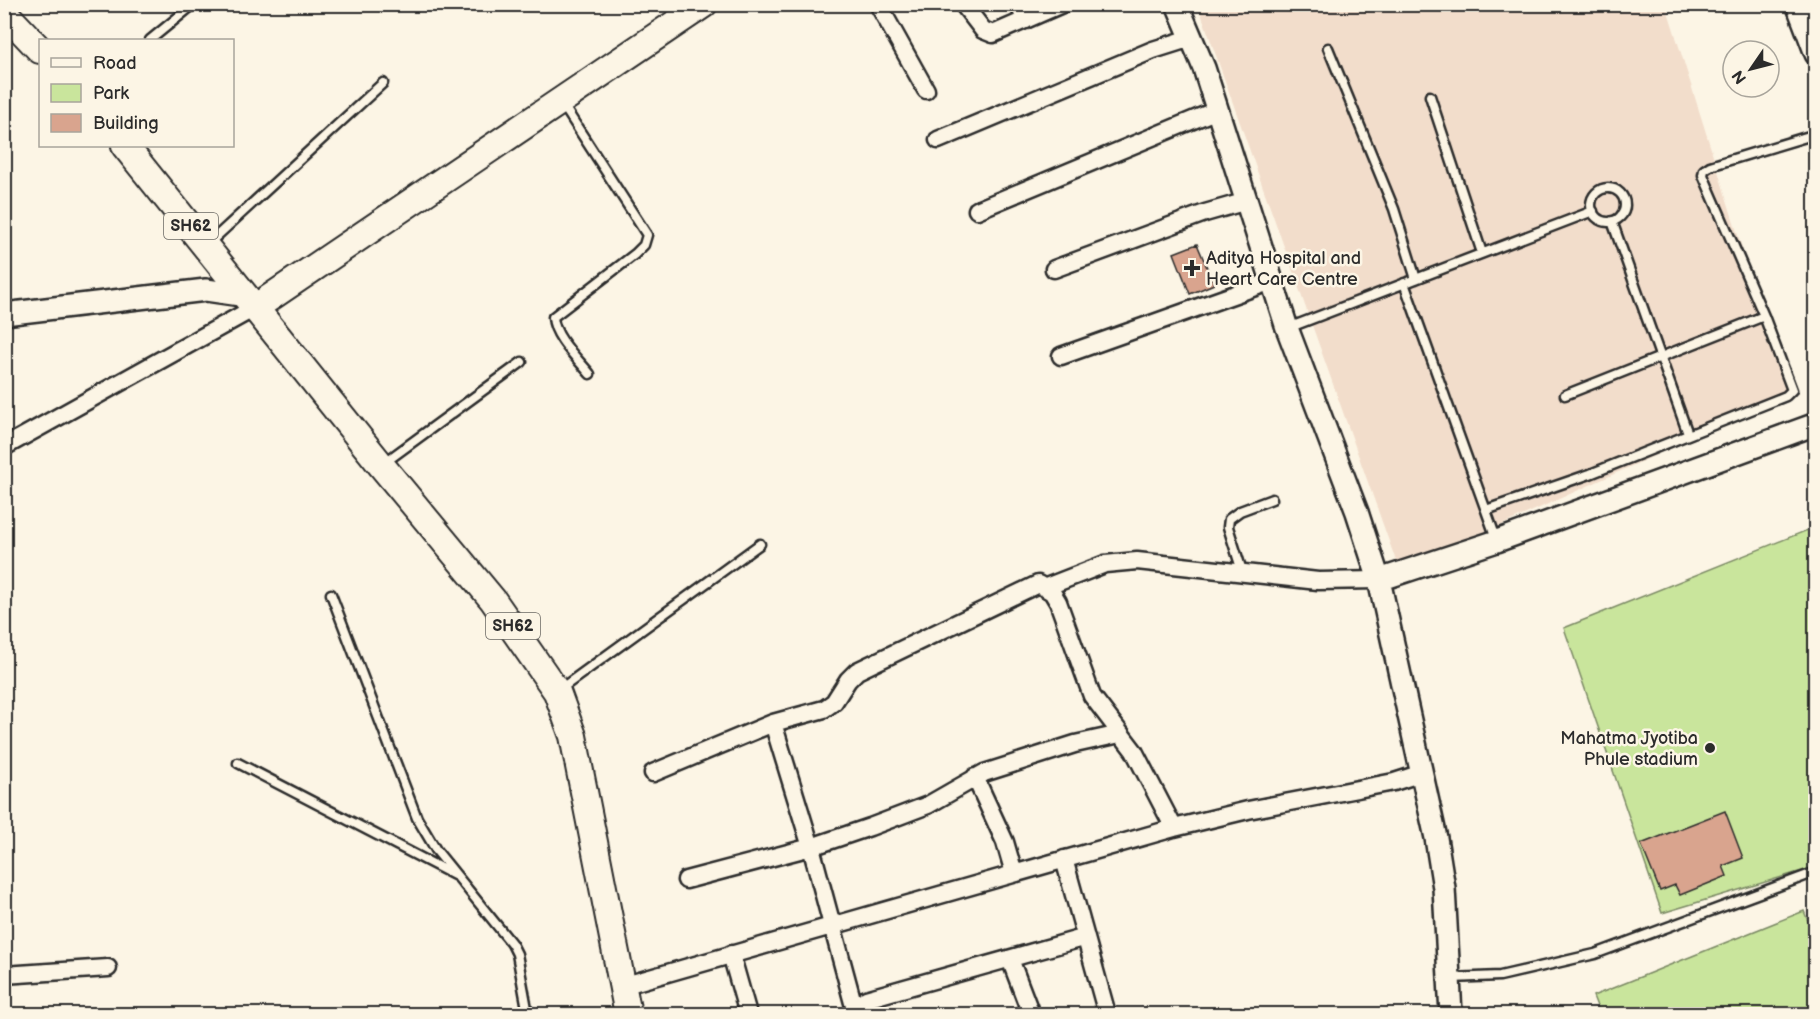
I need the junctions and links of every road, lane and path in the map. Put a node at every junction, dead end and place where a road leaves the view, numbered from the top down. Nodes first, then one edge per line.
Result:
1 (194, 4) edge
2 (704, 4) edge
3 (878, 4) edge
4 (963, 4) edge
5 (1018, 4) edge
6 (1062, 4) edge
7 (1177, 4) edge
8 (1797, 4) edge
9 (4, 12) edge
10 (1026, 20) junction
11 (1191, 38) junction
12 (151, 39) edge
13 (1328, 48) dead end
14 (39, 49) edge
15 (1815, 54) edge
16 (383, 83) dead end
17 (926, 90) dead end
18 (1430, 96) dead end
19 (561, 102) junction
20 (1217, 110) junction
21 (1815, 134) edge
22 (938, 140) dead end
23 (126, 147) edge
24 (1246, 201) junction
25 (977, 210) dead end
26 (1593, 211) junction
27 (1612, 221) junction
28 (207, 245) junction
29 (1482, 253) junction
30 (1054, 269) dead end
31 (1416, 279) junction
32 (1272, 281) junction
33 (1404, 283) junction
34 (251, 302) junction
35 (4, 314) edge
36 (1764, 316) junction
37 (1287, 328) junction
38 (1061, 356) dead end
39 (1661, 359) junction
40 (522, 362) dead end
41 (590, 374) dead end
42 (1565, 395) dead end
43 (1815, 424) edge
44 (1688, 434) junction
45 (4, 447) edge
46 (381, 465) junction
47 (1272, 499) dead end
48 (1486, 510) junction
49 (1497, 541) junction
50 (760, 544) dead end
51 (1242, 571) junction
52 (1369, 581) junction
53 (1046, 586) junction
54 (331, 594) dead end
55 (556, 692) junction
56 (773, 723) junction
57 (1120, 734) junction
58 (238, 763) dead end
59 (653, 773) dead end
60 (1422, 773) junction
61 (975, 777) junction
62 (1174, 828) junction
63 (811, 847) junction
64 (1064, 859) junction
65 (1815, 872) edge
66 (1014, 873) junction
67 (459, 878) junction
68 (686, 880) dead end
69 (832, 925) junction
70 (1086, 937) junction
71 (731, 954) junction
72 (1010, 959) junction
73 (108, 968) dead end
74 (4, 975) edge
75 (1450, 978) junction
76 (622, 986) junction
77 (866, 999) dead end
78 (528, 1014) edge
79 (628, 1014) edge
80 (748, 1014) edge
81 (856, 1014) edge
82 (1032, 1014) edge
83 (1107, 1014) edge
84 (1451, 1014) edge

1 - 12 lane
2 - 19 main road
3 - 17 street
4 - 10 street
5 - 10 street
6 - 10 street
7 - 11 street
8 - 15 street
9 - 14 main road
11 - 20 street
11 - 22 street
13 - 31 lane
16 - 28 lane
18 - 29 lane
19 - 34 main road
19 - 41 lane
20 - 24 street
20 - 25 street
21 - 36 lane
23 - 28 main road, SH62
24 - 30 street
24 - 32 street
26 - 27 lane
26 - 27 lane
26 - 29 lane
27 - 39 lane
28 - 34 main road, SH62
29 - 31 lane
31 - 33 lane
32 - 37 street
32 - 38 street
33 - 37 lane
33 - 48 lane
34 - 35 street
34 - 45 street
34 - 46 main road, SH62
36 - 39 lane
36 - 44 lane
37 - 52 street
39 - 42 lane
39 - 44 lane
40 - 46 lane
43 - 49 street
44 - 48 lane
46 - 55 main road, SH62
47 - 51 lane
48 - 49 lane
49 - 52 street
50 - 55 lane
51 - 52 street
51 - 53 street
52 - 60 street
53 - 56 street
53 - 57 street
54 - 67 lane
55 - 76 main road, SH62
56 - 59 street
56 - 63 street
57 - 61 street
57 - 62 street
58 - 67 lane
60 - 62 street
60 - 75 street
61 - 63 street
61 - 66 street
62 - 64 street
63 - 68 street
63 - 69 street
64 - 66 street
64 - 70 street
65 - 75 lane
66 - 69 street
67 - 78 lane
69 - 71 street
69 - 81 street
70 - 72 street
70 - 83 street
71 - 76 street
71 - 80 street
72 - 77 street
72 - 82 street
73 - 74 street
75 - 84 street
76 - 79 main road, SH62

